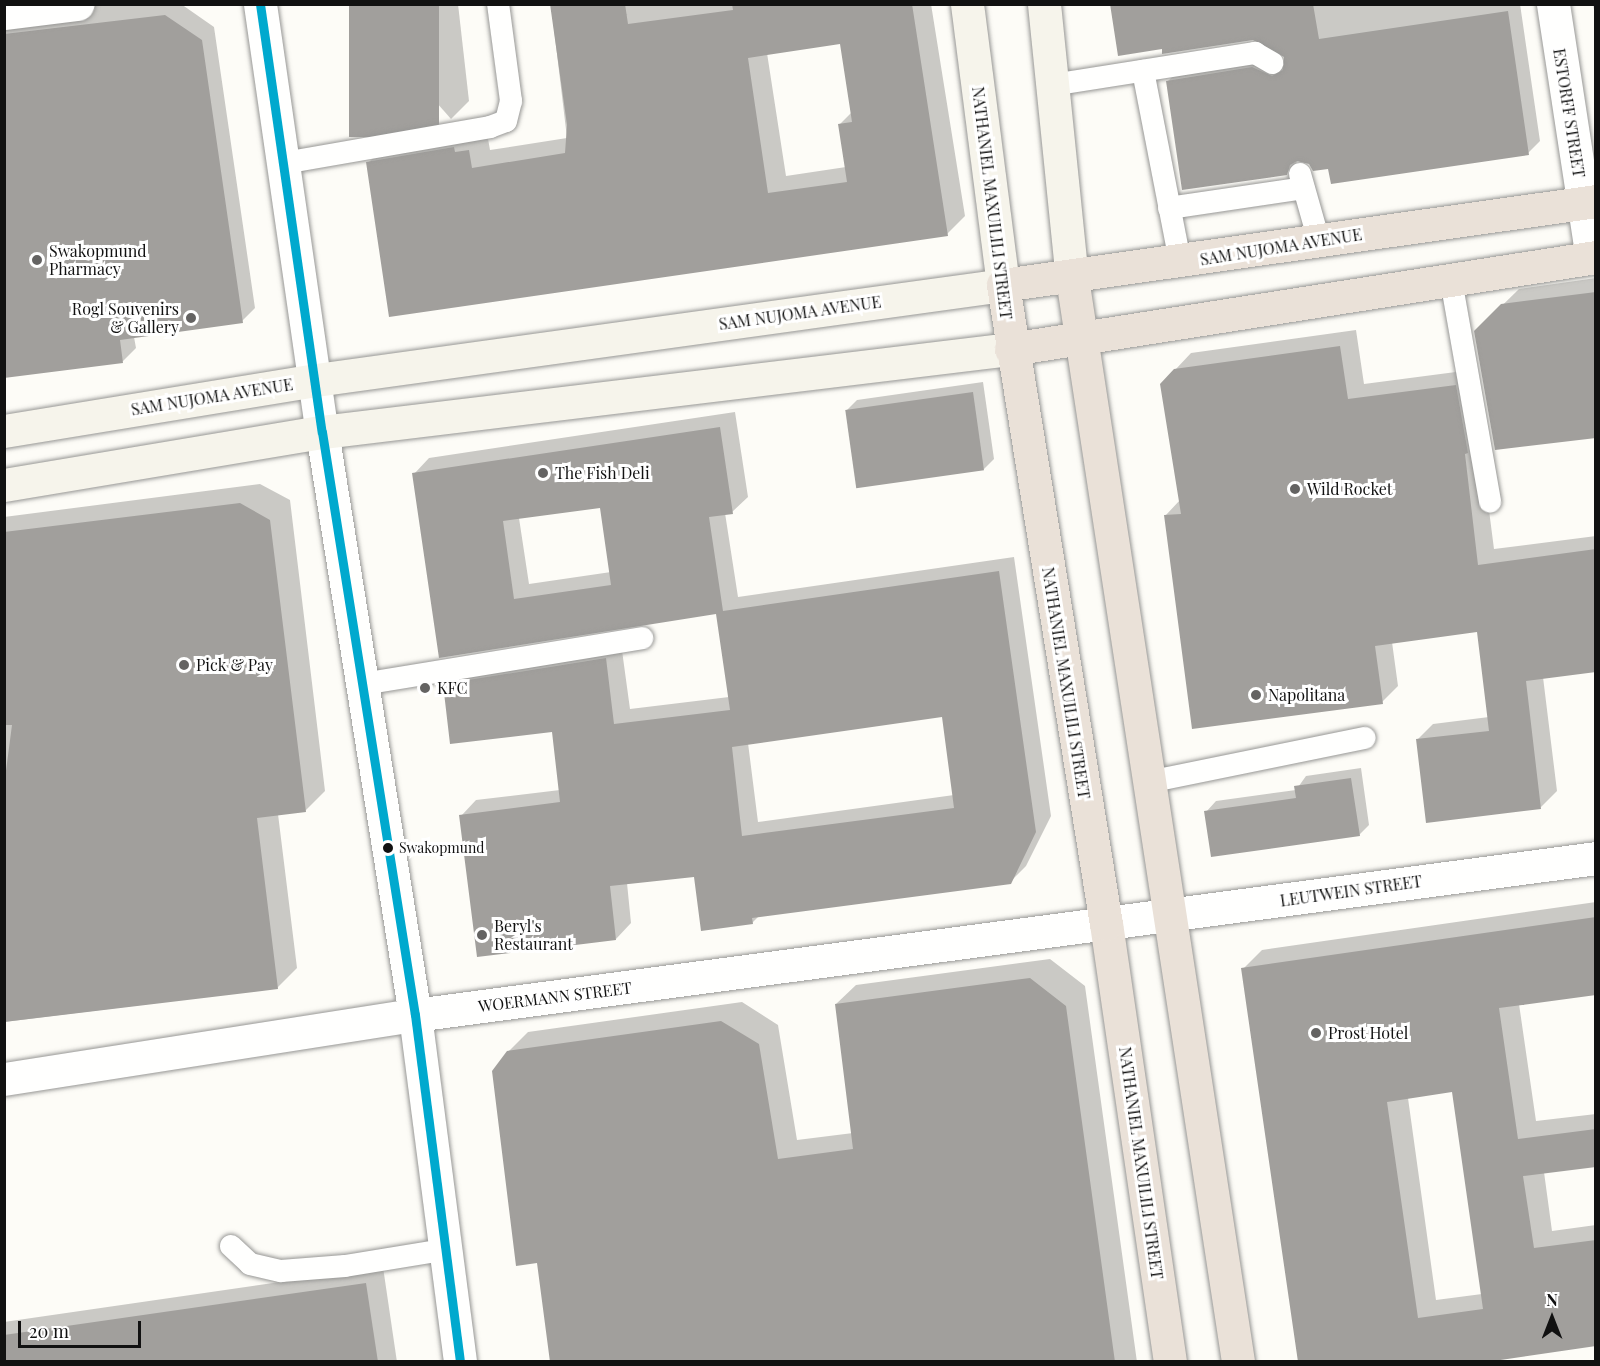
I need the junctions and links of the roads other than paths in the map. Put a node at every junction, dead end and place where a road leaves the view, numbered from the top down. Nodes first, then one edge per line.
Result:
1 (77, 4) edge
2 (260, 4) edge
3 (498, 4) edge
4 (967, 4) edge
5 (1044, 4) edge
6 (1553, 4) edge
7 (4, 13) edge
8 (1272, 63) dead end
9 (1143, 70) junction
10 (1052, 86) junction
11 (284, 163) junction
12 (1589, 202) edge
13 (1168, 208) junction
14 (1319, 241) junction
15 (1594, 257) edge
16 (1180, 262) junction
17 (1072, 278) junction
18 (1451, 280) junction
19 (1002, 285) junction
20 (1079, 338) junction
21 (1011, 349) junction
22 (316, 380) junction
23 (4, 431) edge
24 (322, 432) junction
25 (4, 485) edge
26 (1490, 502) dead end
27 (642, 638) dead end
28 (362, 684) junction
29 (1365, 738) dead end
30 (1148, 782) junction
31 (1596, 858) edge
32 (1168, 916) junction
33 (1106, 924) junction
34 (415, 1015) junction
35 (4, 1079) edge
36 (231, 1246) dead end
37 (443, 1250) junction
38 (460, 1362) edge
39 (1170, 1362) edge
40 (1238, 1362) edge

1 - 7 street
2 - 11 street
3 - 11 lane
4 - 19 street, NATHANIEL MAXUILILI STREET
5 - 10 street
6 - 12 street, ESTORFF STREET
8 - 9 lane
9 - 10 lane
9 - 13 lane
10 - 17 street
11 - 22 street
12 - 14 highway, SAM NUJOMA AVENUE
12 - 15 street, ESTORFF STREET
13 - 14 lane
13 - 16 lane
14 - 16 highway, SAM NUJOMA AVENUE
15 - 18 highway
16 - 17 highway, SAM NUJOMA AVENUE
17 - 19 highway, SAM NUJOMA AVENUE
17 - 20 highway
18 - 20 highway
18 - 26 lane
19 - 21 highway, NATHANIEL MAXUILILI STREET
19 - 22 street, SAM NUJOMA AVENUE
20 - 21 highway
20 - 30 highway
21 - 24 street
21 - 33 highway, NATHANIEL MAXUILILI STREET
22 - 23 street, SAM NUJOMA AVENUE
22 - 24 street
24 - 25 street
24 - 28 street
27 - 28 lane
28 - 34 street
29 - 30 lane
30 - 32 highway
31 - 32 street, LEUTWEIN STREET
32 - 33 street, LEUTWEIN STREET
32 - 40 highway
33 - 34 street, WOERMANN STREET
33 - 39 highway, NATHANIEL MAXUILILI STREET
34 - 35 street, WOERMANN STREET
34 - 37 street
36 - 37 lane
37 - 38 street

